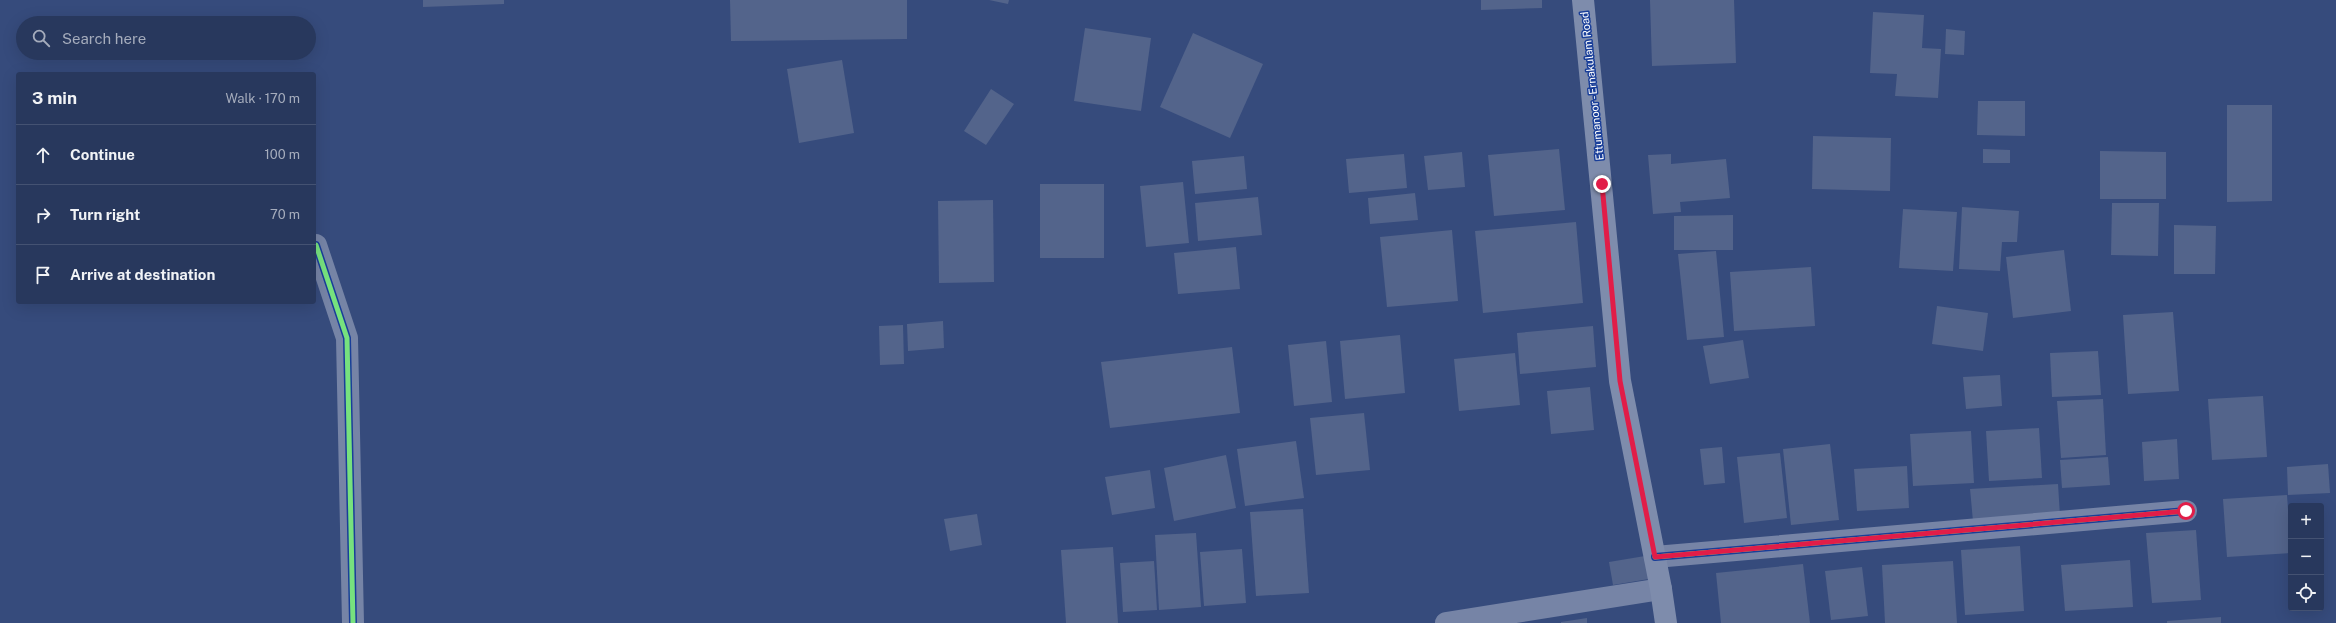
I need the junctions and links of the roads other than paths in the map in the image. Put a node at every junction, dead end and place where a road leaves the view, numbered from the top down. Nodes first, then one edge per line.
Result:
1 (1583, 0) edge
2 (316, 245) dead end
3 (2186, 511) dead end
4 (1655, 557) junction
5 (1661, 589) junction
6 (354, 623) edge
7 (1446, 623) edge
8 (1666, 623) edge

1 - 4 main road, Ettumanoor - Ernakulam Road
2 - 6 street
3 - 4 street
4 - 5 main road, Ettumanoor - Ernakulam Road
5 - 7 street
5 - 8 main road, Ettumanoor - Ernakulam Road

